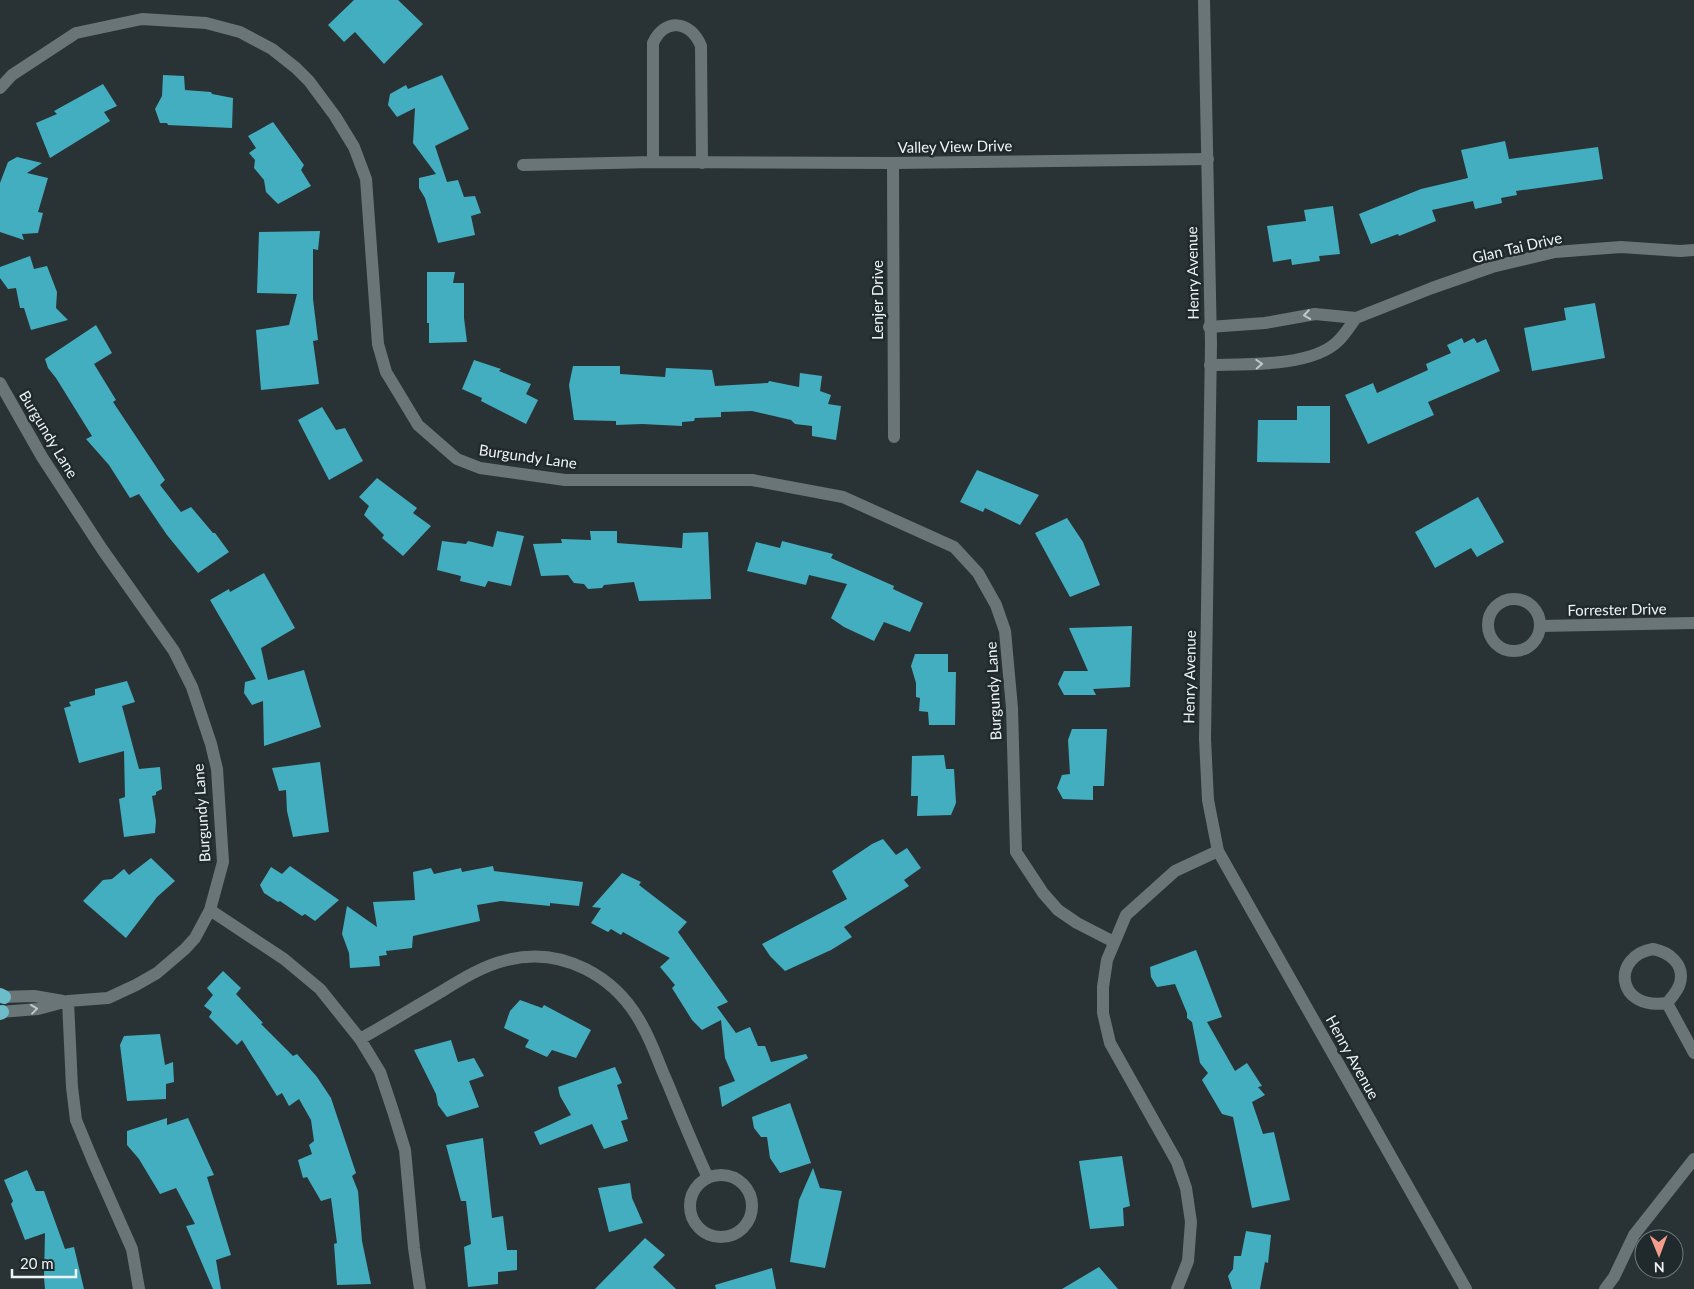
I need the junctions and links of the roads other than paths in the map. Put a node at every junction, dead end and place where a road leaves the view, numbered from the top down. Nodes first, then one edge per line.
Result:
1 (1204, 0) edge
2 (0, 88) edge
3 (1208, 159) junction
4 (653, 162) junction
5 (702, 163) junction
6 (893, 163) junction
7 (523, 165) dead end
8 (1694, 250) edge
9 (1356, 318) junction
10 (1209, 327) junction
11 (1210, 365) junction
12 (0, 383) edge
13 (894, 437) dead end
14 (1694, 623) edge
15 (1540, 626) junction
16 (1218, 851) junction
17 (210, 910) junction
18 (1114, 942) junction
19 (1, 996) edge
20 (68, 1002) junction
21 (1667, 1003) junction
22 (1, 1012) edge
23 (360, 1039) junction
24 (1694, 1052) edge
25 (1694, 1159) edge
26 (708, 1178) junction
27 (139, 1289) edge
28 (420, 1289) edge
29 (1177, 1289) edge
30 (1466, 1289) edge
31 (1605, 1289) edge

1 - 3 street, Henry Avenue
2 - 18 street, Burgundy Lane
3 - 6 street, Valley View Drive
3 - 10 street, Henry Avenue
4 - 5 street, Valley View Drive
4 - 5 street
4 - 7 street, Valley View Drive
5 - 6 street, Valley View Drive
6 - 13 street, Lenjer Drive
8 - 9 street, Glan Tai Drive
9 -> 10 street, Glan Tai Drive
11 -> 9 street, Glan Tai Drive
10 - 11 street, Henry Avenue
11 - 16 street, Henry Avenue
12 - 17 street, Burgundy Lane
14 - 15 street, Forrester Drive
15 - 15 street
16 - 18 street
16 - 30 street, Henry Avenue
17 - 20 street, Burgundy Lane
17 - 23 street
18 - 29 street
19 - 20 street, Burgundy Lane
22 -> 20 street, Burgundy Lane
20 - 27 street
21 - 21 street
21 - 24 street
23 - 26 street
23 - 28 street
25 - 31 street
26 - 26 street

